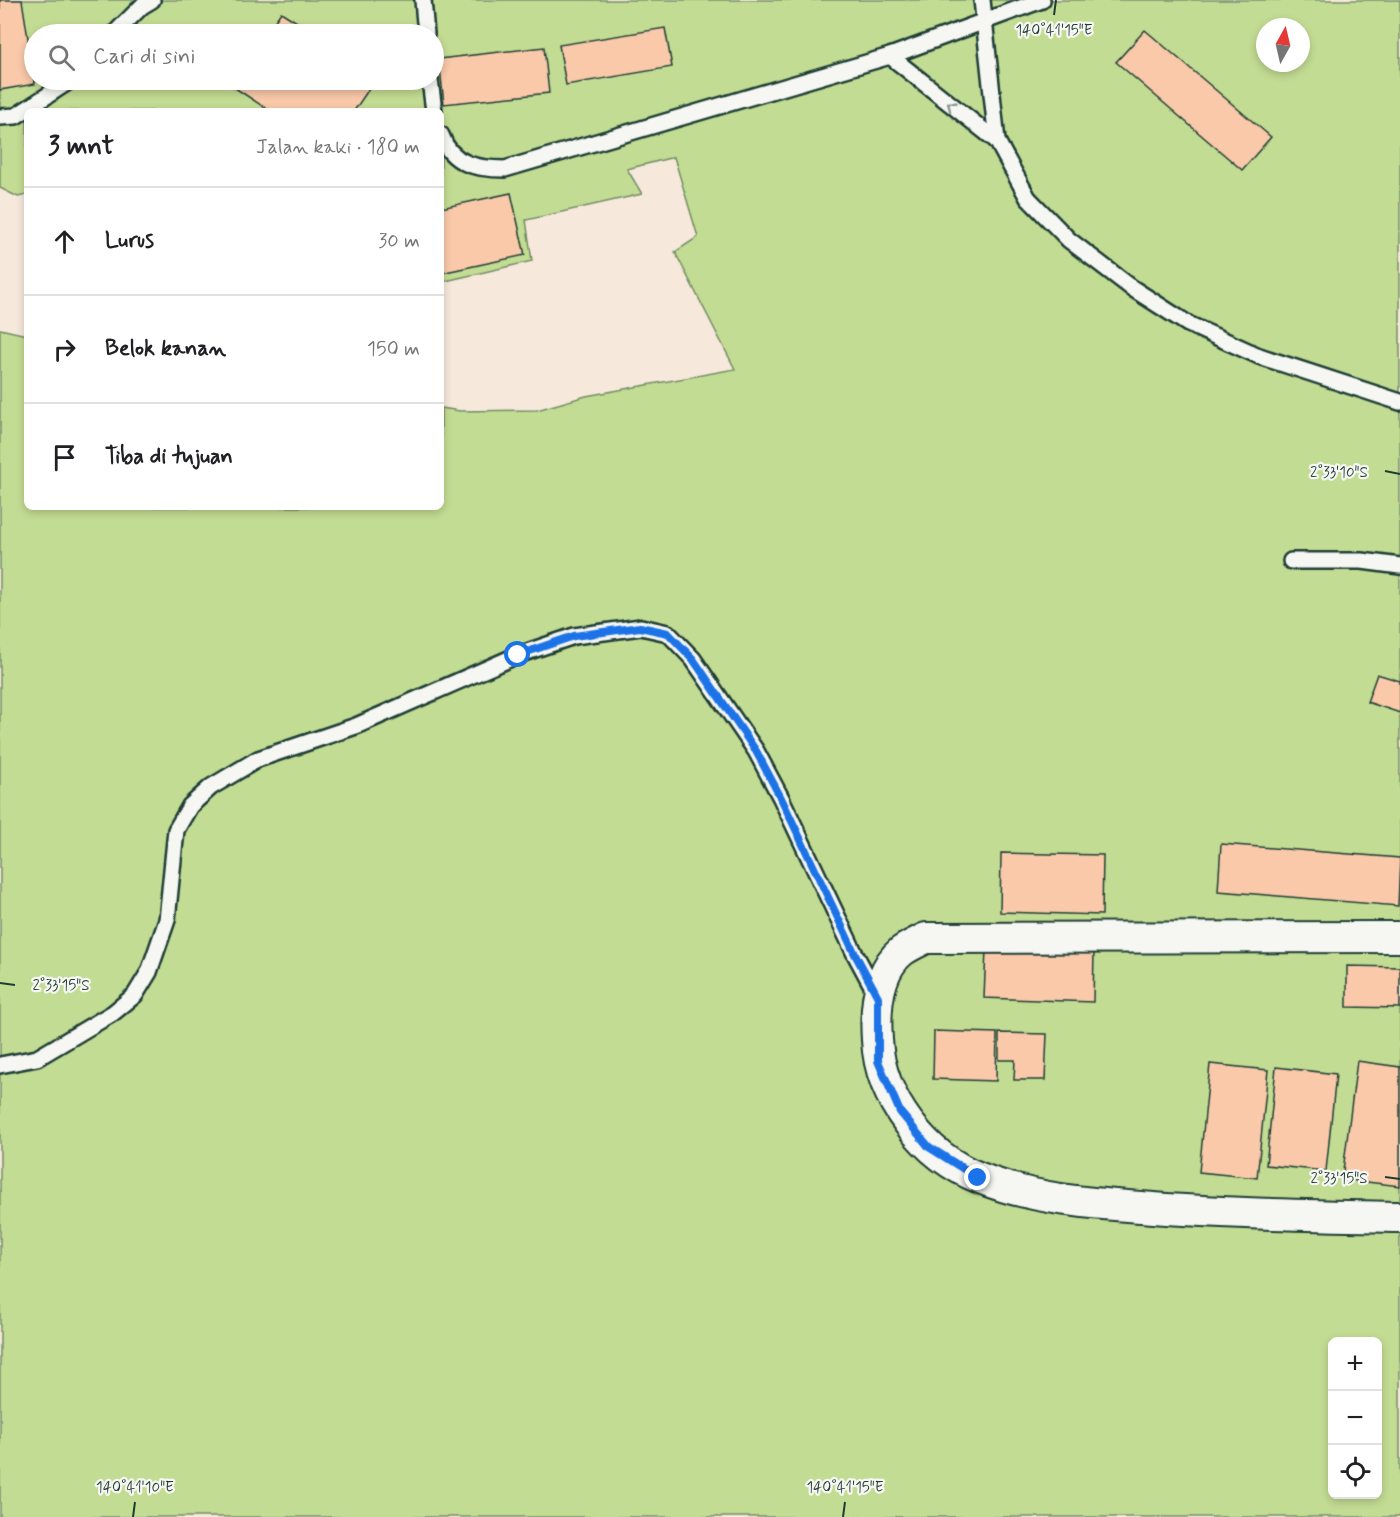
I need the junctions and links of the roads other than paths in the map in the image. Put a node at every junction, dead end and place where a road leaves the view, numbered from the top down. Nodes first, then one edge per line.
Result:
1 (152, 0) edge
2 (423, 0) edge
3 (982, 0) edge
4 (1042, 0) edge
5 (984, 21) junction
6 (124, 24) edge
7 (425, 24) edge
8 (890, 56) junction
9 (55, 90) edge
10 (431, 90) edge
11 (28, 108) edge
12 (434, 108) edge
13 (24, 111) edge
14 (0, 117) edge
15 (997, 141) junction
16 (444, 145) edge
17 (1400, 402) edge
18 (1291, 561) dead end
19 (1400, 566) edge
20 (1400, 938) edge
21 (878, 997) junction
22 (0, 1065) edge
23 (1400, 1217) edge

1 - 6 lane
2 - 7 lane
3 - 5 lane
4 - 5 lane
5 - 8 lane
5 - 15 lane
15 -> 8 lane
8 - 16 lane
9 - 11 lane
10 - 12 lane
13 - 14 lane
15 - 17 lane
18 - 19 lane
20 - 21 street
21 - 22 lane
21 - 23 street

